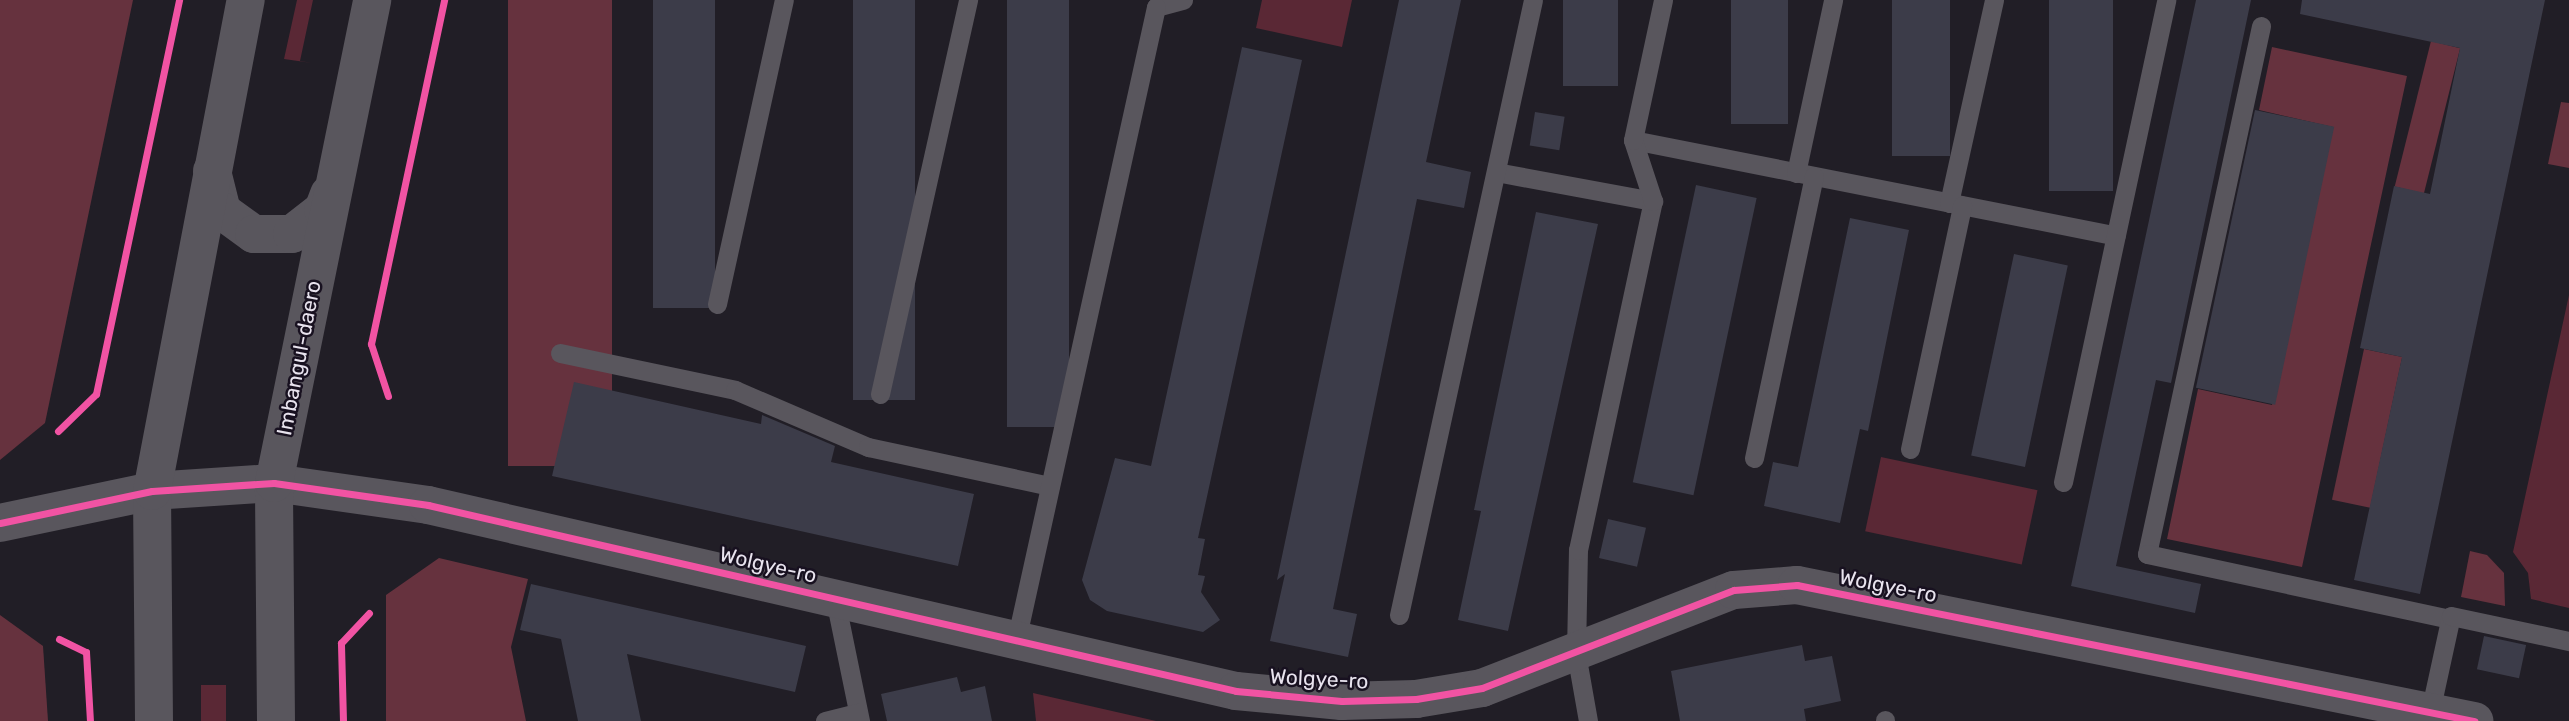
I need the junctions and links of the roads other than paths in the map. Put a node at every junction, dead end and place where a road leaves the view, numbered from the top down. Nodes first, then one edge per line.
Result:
1 (246, 0) edge
2 (372, 0) edge
3 (784, 0) edge
4 (968, 0) edge
5 (1183, 0) edge
6 (1533, 0) edge
7 (1663, 0) edge
8 (1833, 0) edge
9 (1994, 0) edge
10 (2166, 0) edge
11 (1152, 4) edge
12 (2261, 26) dead end
13 (1633, 141) junction
14 (214, 155) junction
15 (1496, 172) junction
16 (1805, 175) junction
17 (333, 181) junction
18 (1653, 201) junction
19 (1956, 204) junction
20 (2116, 236) junction
21 (718, 304) dead end
22 (560, 353) dead end
23 (880, 394) dead end
24 (1910, 449) dead end
25 (1754, 458) dead end
26 (2063, 482) dead end
27 (274, 483) junction
28 (1050, 486) junction
29 (152, 491) junction
30 (0, 523) edge
31 (835, 599) junction
32 (1399, 615) dead end
33 (2451, 619) junction
34 (1016, 640) junction
35 (2569, 641) edge
36 (1576, 653) junction
37 (2431, 712) junction
38 (859, 717) edge
39 (154, 721) edge
40 (276, 721) edge
41 (825, 721) edge
42 (1588, 721) edge
43 (2474, 721) edge

1 - 14 street
2 - 17 street, Imbangul-daero
3 - 21 lane
4 - 23 lane
5 - 11 lane
6 - 15 lane
7 - 13 lane
8 - 16 lane
9 - 19 lane
10 - 20 lane
11 - 28 lane
12 - 33 lane
13 - 16 lane
13 - 18 lane
14 - 17 street
14 - 29 street
15 - 18 lane
15 - 32 lane
16 - 19 lane
16 - 25 lane
17 - 27 street, Imbangul-daero
18 - 36 lane
19 - 20 lane
19 - 24 lane
20 - 26 lane
22 - 28 lane
27 - 29 street, Wolgye-ro
27 - 31 street, Wolgye-ro
27 - 40 street, Imbangul-daero
28 - 34 lane
29 - 30 street
29 - 39 street
31 - 34 street, Wolgye-ro
31 - 38 lane
33 - 35 lane
33 - 37 lane
34 - 36 street, Wolgye-ro
36 - 37 street, Wolgye-ro
36 - 42 lane
37 - 43 street, Wolgye-ro
38 - 41 lane

